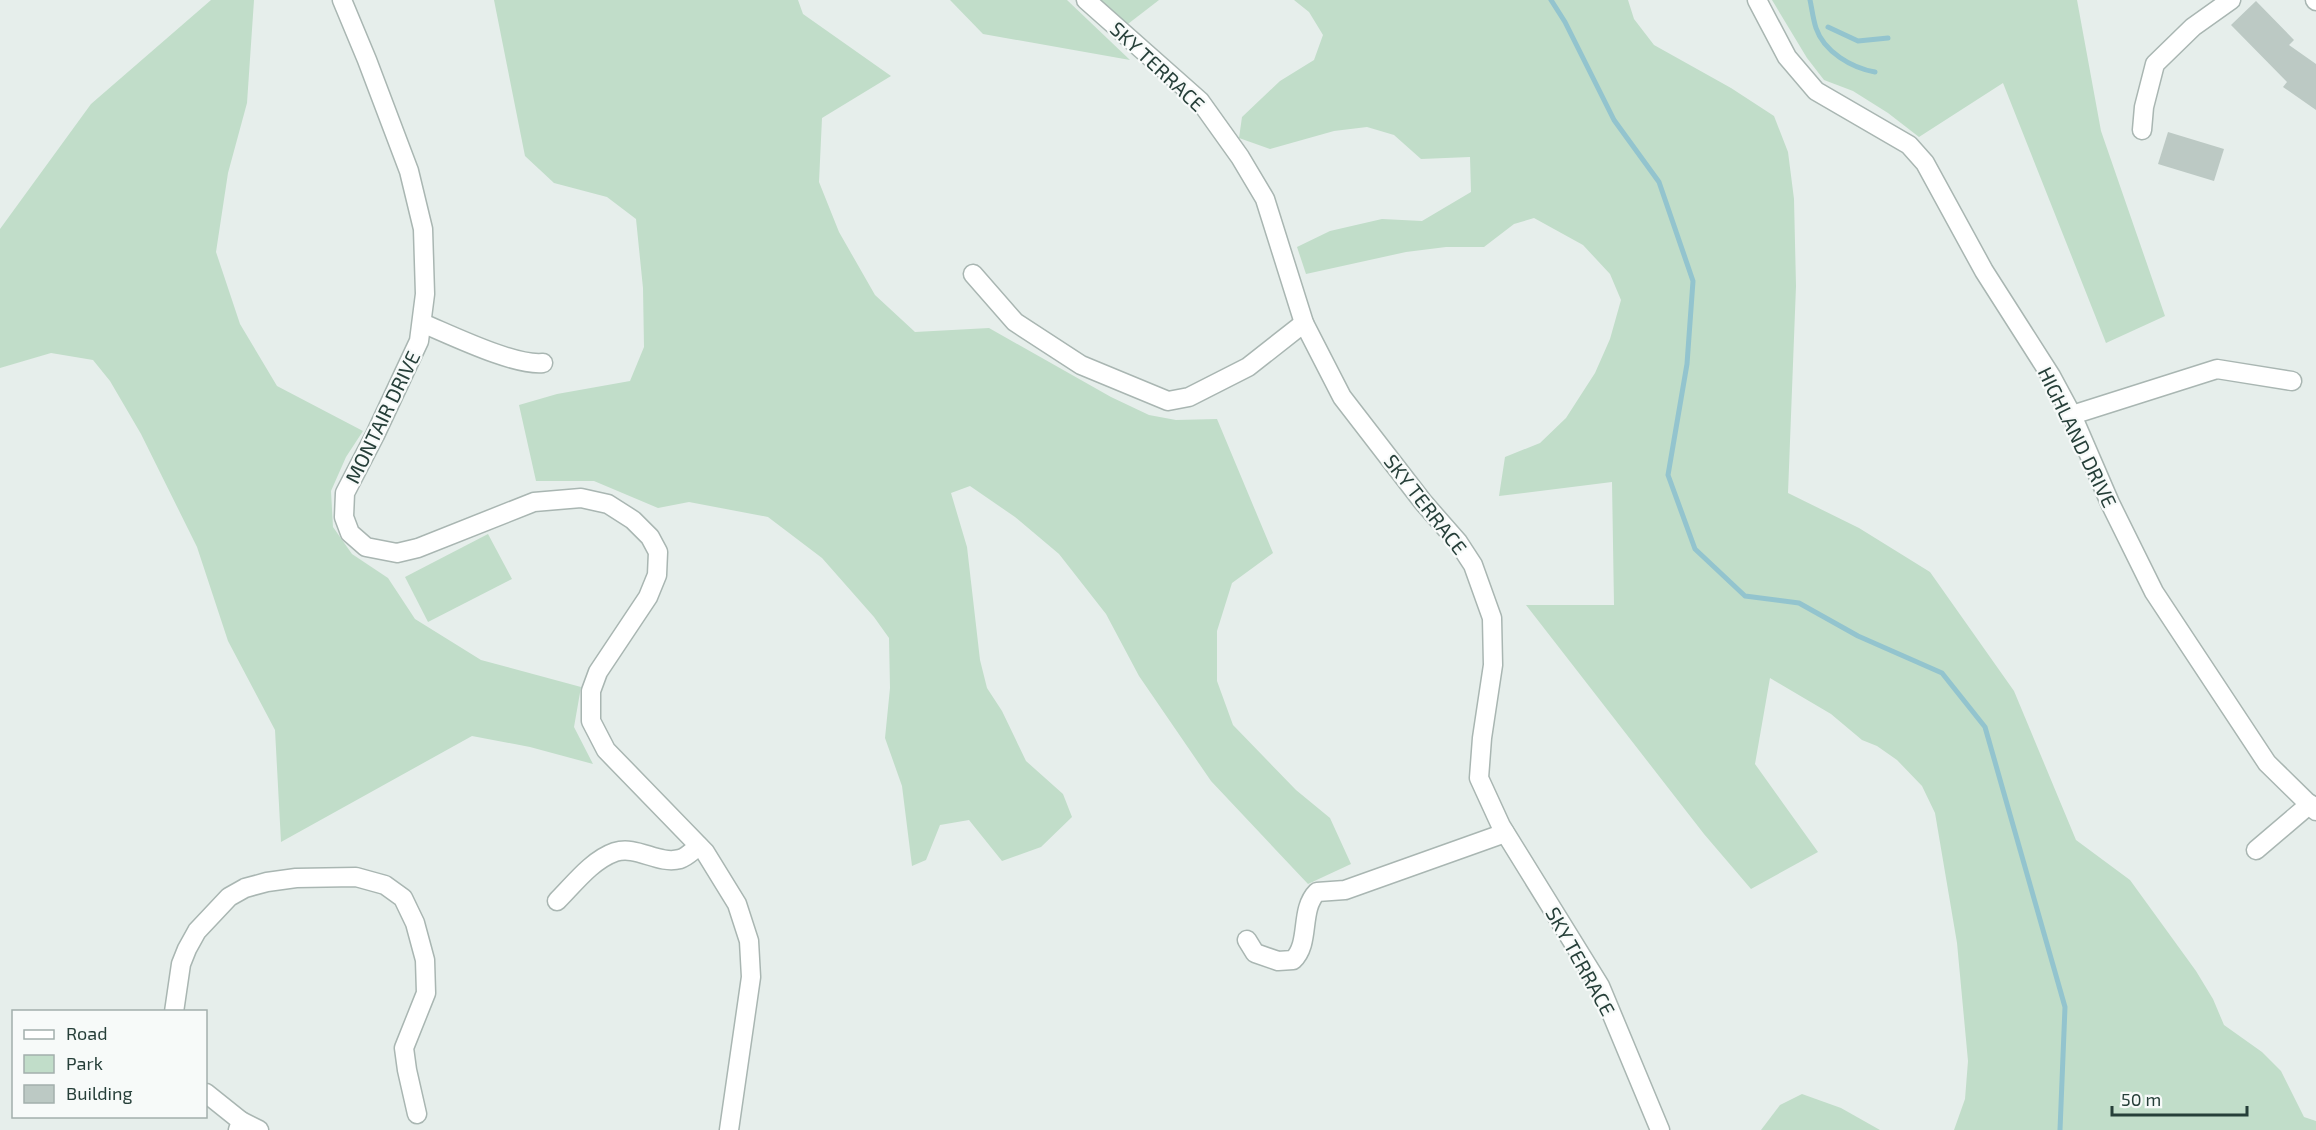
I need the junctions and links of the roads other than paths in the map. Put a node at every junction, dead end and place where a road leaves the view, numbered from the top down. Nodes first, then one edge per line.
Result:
1 (342, 0) edge
2 (1086, 0) edge
3 (1757, 0) edge
4 (2231, 0) edge
5 (2142, 130) dead end
6 (973, 274) dead end
7 (422, 323) junction
8 (1304, 323) junction
9 (543, 363) dead end
10 (2292, 381) dead end
11 (2072, 415) junction
12 (2313, 807) edge
13 (1505, 833) junction
14 (699, 846) junction
15 (2256, 850) dead end
16 (557, 901) dead end
17 (1247, 940) dead end
18 (174, 1010) edge
19 (207, 1094) edge
20 (417, 1114) dead end
21 (240, 1126) edge
22 (260, 1130) edge
23 (729, 1130) edge
24 (1660, 1130) edge

1 - 7 street, MONTAIR DRIVE
2 - 8 street, SKY TERRACE
3 - 11 street, HIGHLAND DRIVE
4 - 5 street
6 - 8 street
7 - 9 street
7 - 14 street, MONTAIR DRIVE
8 - 13 street, SKY TERRACE
10 - 11 street
11 - 12 street, HIGHLAND DRIVE
12 - 15 street
13 - 17 street
13 - 24 street, SKY TERRACE
14 - 16 street
14 - 23 street, MONTAIR DRIVE
18 - 20 street
19 - 21 street
21 - 22 street

